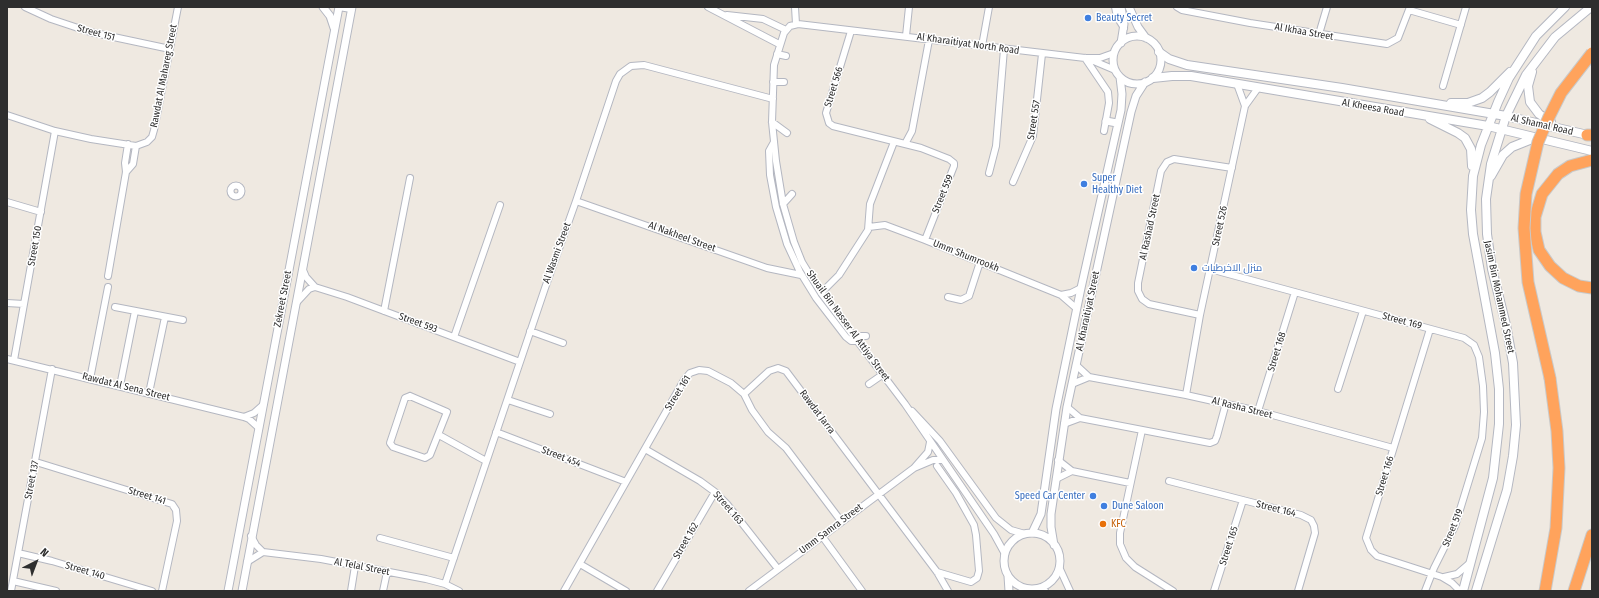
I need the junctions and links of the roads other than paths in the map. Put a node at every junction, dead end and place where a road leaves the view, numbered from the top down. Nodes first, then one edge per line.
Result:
1 (25, 7) edge
2 (178, 7) edge
3 (323, 7) edge
4 (339, 7) edge
5 (708, 7) edge
6 (795, 7) edge
7 (909, 7) edge
8 (989, 7) edge
9 (1115, 7) edge
10 (1121, 7) edge
11 (1129, 7) edge
12 (1177, 7) edge
13 (1327, 7) edge
14 (1466, 7) edge
15 (1565, 7) edge
16 (1591, 7) edge
17 (352, 8) edge
18 (1410, 8) edge
19 (726, 15) junction
20 (796, 24) junction
21 (1461, 25) junction
22 (1124, 28) junction
23 (334, 29) junction
24 (786, 30) junction
25 (851, 31) junction
26 (1319, 34) junction
27 (906, 36) junction
28 (1146, 38) junction
29 (929, 40) junction
30 (1121, 43) junction
31 (779, 44) junction
32 (982, 46) junction
33 (170, 49) junction
34 (1004, 49) junction
35 (1159, 52) junction
36 (1592, 52) edge
37 (1114, 53) junction
38 (777, 54) junction
39 (1042, 54) junction
40 (786, 56) dead end
41 (1085, 58) junction
42 (1535, 63) junction
43 (1516, 66) junction
44 (1115, 70) junction
45 (1120, 76) junction
46 (1149, 80) junction
47 (772, 82) junction
48 (784, 82) dead end
49 (1237, 84) junction
50 (1443, 86) dead end
51 (1258, 88) junction
52 (773, 100) junction
53 (1434, 105) junction
54 (1245, 106) junction
55 (1493, 114) junction
56 (7, 115) edge
57 (1506, 116) junction
58 (1427, 117) junction
59 (1106, 121) junction
60 (772, 122) junction
61 (1117, 123) junction
62 (1488, 126) junction
63 (1500, 129) junction
64 (1563, 130) junction
65 (56, 131) junction
66 (1104, 131) dead end
67 (787, 133) dead end
68 (1590, 135) edge
69 (1535, 138) junction
70 (774, 142) junction
71 (894, 142) junction
72 (128, 144) junction
73 (906, 144) junction
74 (136, 146) junction
75 (1592, 151) edge
76 (1592, 160) edge
77 (1232, 168) junction
78 (126, 172) junction
79 (989, 173) dead end
80 (1473, 176) junction
81 (410, 178) dead end
82 (1488, 181) junction
83 (1013, 182) dead end
84 (1103, 188) junction
85 (1114, 190) junction
86 (792, 194) dead end
87 (576, 201) junction
88 (7, 202) edge
89 (783, 204) junction
90 (500, 205) dead end
91 (1098, 210) junction
92 (41, 212) junction
93 (1109, 213) junction
94 (869, 227) junction
95 (925, 240) junction
96 (1088, 256) junction
97 (1100, 258) junction
98 (802, 260) junction
99 (980, 262) junction
100 (795, 263) junction
101 (303, 270) junction
102 (1210, 270) junction
103 (788, 271) junction
104 (801, 275) junction
105 (108, 276) dead end
106 (108, 287) dead end
107 (316, 287) junction
108 (1081, 288) junction
109 (1592, 288) edge
110 (1295, 292) junction
111 (821, 293) junction
112 (1061, 295) junction
113 (948, 297) dead end
114 (297, 302) junction
115 (7, 303) edge
116 (24, 304) junction
117 (115, 307) dead end
118 (1076, 308) junction
119 (1363, 310) junction
120 (136, 311) junction
121 (384, 311) junction
122 (1200, 315) junction
123 (165, 316) junction
124 (183, 320) dead end
125 (1430, 329) junction
126 (530, 331) junction
127 (866, 336) dead end
128 (454, 337) junction
129 (855, 338) junction
130 (563, 343) dead end
131 (7, 359) edge
132 (14, 360) junction
133 (520, 362) junction
134 (1076, 365) junction
135 (52, 369) junction
136 (882, 375) junction
137 (1089, 377) junction
138 (90, 379) junction
139 (869, 384) dead end
140 (1072, 384) junction
141 (120, 386) junction
142 (1338, 389) dead end
143 (149, 393) junction
144 (744, 394) junction
145 (1186, 395) junction
146 (508, 400) junction
147 (1226, 403) junction
148 (905, 404) junction
149 (263, 405) junction
150 (1067, 407) junction
151 (1258, 411) junction
152 (550, 414) dead end
153 (244, 417) junction
154 (1080, 418) junction
155 (1064, 424) junction
156 (259, 428) junction
157 (1142, 430) junction
158 (496, 432) junction
159 (439, 435) junction
160 (930, 442) junction
161 (1393, 448) junction
162 (645, 449) junction
163 (943, 460) junction
164 (1058, 460) junction
165 (486, 461) junction
166 (36, 462) junction
167 (1475, 464) joint
168 (937, 466) dead end
169 (914, 468) junction
170 (1072, 472) junction
171 (953, 475) junction
172 (1056, 479) junction
173 (946, 480) junction
174 (1169, 481) dead end
175 (626, 482) junction
176 (1130, 483) junction
177 (715, 492) junction
178 (879, 494) junction
179 (1243, 500) junction
180 (977, 510) junction
181 (969, 516) junction
182 (841, 521) junction
183 (1028, 534) junction
184 (1592, 535) edge
185 (252, 536) junction
186 (822, 536) junction
187 (380, 538) dead end
188 (1054, 545) junction
189 (263, 552) junction
190 (18, 553) junction
191 (1005, 554) junction
192 (454, 558) junction
193 (1472, 561) junction
194 (248, 562) junction
195 (580, 564) junction
196 (355, 566) junction
197 (1059, 567) junction
198 (778, 569) junction
199 (387, 572) junction
200 (937, 572) junction
201 (1432, 573) junction
202 (1007, 574) junction
203 (1442, 577) junction
204 (13, 581) junction
205 (445, 584) junction
206 (1042, 589) edge
207 (45, 590) edge
208 (1030, 590) edge
209 (11, 591) edge
210 (56, 591) edge
211 (152, 591) edge
212 (162, 591) edge
213 (228, 591) edge
214 (242, 591) edge
215 (351, 591) edge
216 (383, 591) edge
217 (459, 591) edge
218 (564, 591) edge
219 (626, 591) edge
220 (657, 591) edge
221 (749, 591) edge
222 (862, 591) edge
223 (948, 591) edge
224 (1009, 591) edge
225 (1070, 591) edge
226 (1173, 591) edge
227 (1214, 591) edge
228 (1298, 591) edge
229 (1425, 591) edge
230 (1461, 591) edge
231 (1476, 591) edge
232 (1546, 591) edge
233 (1574, 591) edge

1 - 33 street, Street 151
2 - 33 street, Rawdat Al Mahareg Street
3 - 23 street
4 - 17 street, Zekreet Street
4 - 23 street, Zekreet Street
5 - 19 street
6 - 20 street
7 - 27 street
8 - 32 street
9 - 22 street
10 - 22 street
11 - 28 street
12 - 26 street, Al Ikhaa Street
13 - 26 street
14 - 21 street
15 - 43 main road, Jasim Bin Mohammed Street
16 - 42 main road, Jasim Bin Mohammed Street
17 - 101 street, Zekreet Street
18 - 21 street
18 - 26 street, Al Ikhaa Street
19 - 24 street
19 - 31 street
20 - 24 street
20 - 25 street
21 - 50 street
22 - 30 street
23 - 149 street, Zekreet Street
24 - 31 street, Shuail Bin Nasser Al Attiya Street
25 - 27 street, Al Kharaitiyat North Road
25 - 71 street, Street 566
27 - 29 street, Al Kharaitiyat North Road
28 - 30 street
28 - 35 street
29 - 32 street, Al Kharaitiyat North Road
29 - 73 street
30 - 37 street
31 - 38 street, Shuail Bin Nasser Al Attiya Street
32 - 34 street, Al Kharaitiyat North Road
33 - 74 street, Rawdat Al Mahareg Street
34 - 39 street, Al Kharaitiyat North Road
34 - 79 street
35 - 46 street
35 - 53 main road, Al Kheesa Road
36 - 232 highway, bridge
37 - 41 street, Al Kharaitiyat North Road
37 - 44 street
38 - 40 street
38 - 47 street, Shuail Bin Nasser Al Attiya Street
39 - 41 street, Al Kharaitiyat North Road
39 - 83 street, Street 557
41 - 44 street, Al Kharaitiyat North Road
41 - 59 street
42 - 57 main road, Jasim Bin Mohammed Street
42 - 64 main road
43 - 53 main road
43 - 55 main road, Jasim Bin Mohammed Street
44 - 45 street
45 - 46 street
45 - 61 street, Al Kharaitiyat Street
46 - 49 main road, Al Kheesa Road
46 - 85 street, Al Kharaitiyat Street
47 - 48 street
47 - 52 street, Shuail Bin Nasser Al Attiya Street
49 - 51 main road, Al Kheesa Road
49 - 54 street
51 - 54 street, Street 526
51 - 58 main road, Al Kheesa Road
52 - 60 street, Shuail Bin Nasser Al Attiya Street
52 - 87 street, Al Wasmi Street
53 - 55 main road, Al Kheesa Road
54 - 77 street, Street 526
55 - 57 main road, Al Shamal Road
55 - 62 main road, Jasim Bin Mohammed Street
56 - 65 street
57 - 63 main road, Jasim Bin Mohammed Street
57 - 64 main road, Al Shamal Road
58 - 62 main road, Al Kheesa Road
58 - 80 main road
59 - 61 street
59 - 66 street
60 - 67 street
60 - 70 street, Shuail Bin Nasser Al Attiya Street
61 - 84 street, Al Kharaitiyat Street
62 - 63 main road, Al Kheesa Road
62 - 80 main road, Jasim Bin Mohammed Street
63 - 69 main road, Al Kheesa Road
63 - 82 main road, Jasim Bin Mohammed Street
64 - 68 main road, Al Shamal Road
65 - 72 street
65 - 92 street, Street 150
69 - 75 main road, Al Kheesa Road
69 - 82 main road
70 - 89 street, Shuail Bin Nasser Al Attiya Street
70 - 100 street
71 - 73 street, Street 559
71 - 94 street
72 - 74 street
72 - 78 street
73 - 95 street, Street 559
74 - 78 street
76 - 109 highway
77 - 102 street, Street 526
77 - 122 street, Al Rashad Street
78 - 105 street
80 - 193 main road, Jasim Bin Mohammed Street
81 - 121 street
82 - 231 main road, Jasim Bin Mohammed Street
84 - 85 street
84 - 91 street, Al Kharaitiyat Street
85 - 93 street, Al Kharaitiyat Street
86 - 89 street
87 - 103 street, Al Nakheel Street
87 - 126 street, Al Wasmi Street
88 - 92 street
89 - 98 street, Shuail Bin Nasser Al Attiya Street
90 - 128 street
91 - 93 street
91 - 96 street, Al Kharaitiyat Street
92 - 116 street, Street 150
93 - 97 street, Al Kharaitiyat Street
94 - 95 street, Umm Shumrookh
94 - 111 street
95 - 99 street, Umm Shumrookh
96 - 97 street
96 - 108 street, Al Kharaitiyat Street
97 - 134 street, Al Kharaitiyat Street
98 - 100 street
98 - 111 street, Shuail Bin Nasser Al Attiya Street
99 - 112 street, Umm Shumrookh
99 - 113 street
100 - 103 street
100 - 104 street
101 - 107 street
101 - 114 street, Zekreet Street
102 - 110 street, Street 169
102 - 122 street, Street 526
103 - 104 street, Al Nakheel Street
104 - 129 street
106 - 138 street
107 - 114 street
107 - 121 street, Street 593
108 - 112 street
108 - 118 street, Al Kharaitiyat Street
110 - 119 street, Street 169
110 - 151 street, Street 168
111 - 129 street, Shuail Bin Nasser Al Attiya Street
112 - 118 street, Umm Shumrookh
114 - 185 street, Zekreet Street
115 - 116 street
116 - 132 street, Street 150
117 - 120 street
118 - 183 street, Al Kharaitiyat Street
119 - 125 street, Street 169
119 - 142 street
120 - 123 street
120 - 141 street
121 - 128 street, Street 593
122 - 145 street, Street 526
123 - 124 street
123 - 143 street
125 - 161 street, Street 166
125 - 167 street, Street 169
126 - 130 street
126 - 133 street, Al Wasmi Street
127 - 129 street
128 - 133 street, Street 593
129 - 136 street, Shuail Bin Nasser Al Attiya Street
131 - 132 street, Rawdat Al Sena Street
132 - 135 street, Rawdat Al Sena Street
133 - 146 street, Al Wasmi Street
134 - 137 street
134 - 140 street, Al Kharaitiyat Street
135 - 138 street, Rawdat Al Sena Street
135 - 166 street, Street 137
136 - 139 street
136 - 148 street, Shuail Bin Nasser Al Attiya Street
137 - 140 street
137 - 145 street, Al Rasha Street
138 - 141 street, Rawdat Al Sena Street
140 - 150 street, Al Kharaitiyat Street
141 - 143 street, Rawdat Al Sena Street
143 - 153 street, Rawdat Al Sena Street
144 - 162 street, Street 161
144 - 178 street, Rawdat Jarra
144 - 182 street, Street 161
145 - 147 street, Al Rasha Street
146 - 152 street
146 - 158 street, Al Wasmi Street
147 - 151 street, Al Rasha Street
147 - 157 street
148 - 160 street, Shuail Bin Nasser Al Attiya Street
148 - 183 street, Shuail Bin Nasser Al Attiya Street
149 - 153 street
149 - 156 street, Zekreet Street
150 - 154 street
150 - 155 street, Al Kharaitiyat Street
151 - 161 street, Al Rasha Street
153 - 156 street, Rawdat Al Sena Street
154 - 155 street
154 - 157 street
155 - 164 street, Al Kharaitiyat Street
156 - 213 street, Zekreet Street
157 - 176 street
158 - 165 street, Al Wasmi Street
158 - 175 street, Street 454
159 - 159 street
159 - 165 street
160 - 163 street, Shuail Bin Nasser Al Attiya Street
160 - 169 street, Umm Samra Street
161 - 201 street, Street 166
162 - 175 street, Street 161
162 - 177 street, Street 163
163 - 169 street, Umm Samra Street
163 - 171 street, Shuail Bin Nasser Al Attiya Street
164 - 170 street
164 - 172 street, Al Kharaitiyat Street
165 - 192 street, Al Wasmi Street
166 - 190 street, Street 137
166 - 212 street, Street 141
167 - 201 street, Street 519
168 - 173 street
169 - 178 street, Umm Samra Street
170 - 172 street
170 - 176 street
171 - 173 street
171 - 180 street, Shuail Bin Nasser Al Attiya Street
172 - 188 street, Al Kharaitiyat Street
173 - 181 street
174 - 179 street, Street 164
175 - 195 street, Street 161
176 - 226 street
177 - 198 street, Street 163
177 - 220 street, Street 162
178 - 182 street, Umm Samra Street
178 - 200 street
179 - 227 street, Street 165
179 - 228 street, Street 164
180 - 181 street
180 - 191 street, Shuail Bin Nasser Al Attiya Street
181 - 200 street
182 - 186 street, Umm Samra Street
183 - 188 street
183 - 191 street
184 - 233 highway
185 - 189 street
185 - 194 street, Zekreet Street
186 - 198 street, Umm Samra Street
186 - 222 street
187 - 192 street
188 - 197 street
189 - 194 street
189 - 196 street, Al Telal Street
190 - 204 street, Street 137
190 - 211 street, Street 140
191 - 202 street
192 - 205 street, Al Wasmi Street
193 - 203 street
193 - 230 main road, Jasim Bin Mohammed Street
194 - 214 street, Zekreet Street
195 - 218 street
195 - 219 street
196 - 199 street, Al Telal Street
196 - 215 street
197 - 206 street
197 - 225 street
198 - 221 street, Umm Samra Street
199 - 205 street, Al Telal Street
199 - 216 street
200 - 223 street
201 - 203 street, Street 166
201 - 229 street, Street 519
202 - 208 street
202 - 224 street
203 - 230 street, Street 166
204 - 207 street
204 - 209 street, Street 137
205 - 217 street, Al Telal Street
206 - 208 street
207 - 210 street

